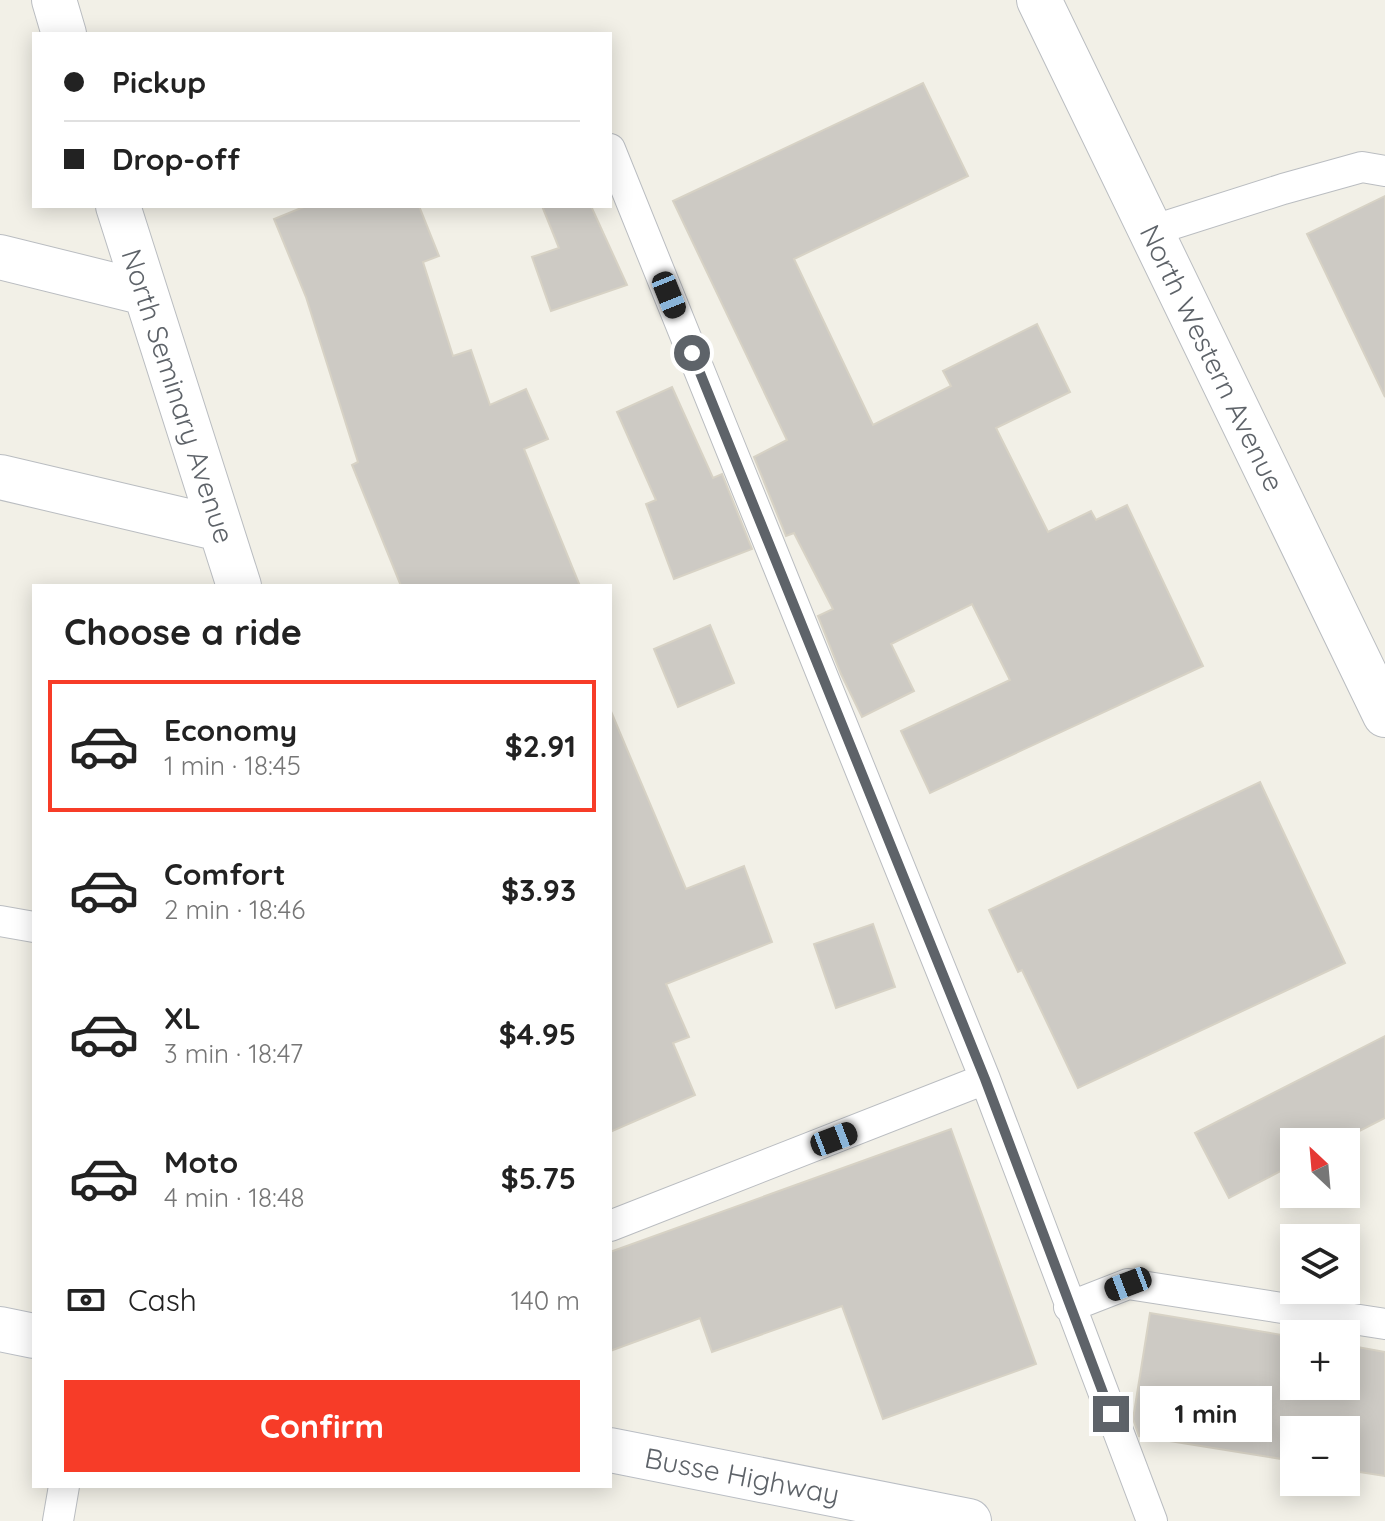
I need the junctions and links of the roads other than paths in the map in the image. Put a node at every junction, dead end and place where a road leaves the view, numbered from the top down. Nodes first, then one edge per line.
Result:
1 (54, 0) edge
2 (1039, 0) edge
3 (63, 32) edge
4 (612, 154) edge
5 (1385, 171) edge
6 (119, 208) edge
7 (1151, 231) junction
8 (0, 257) edge
9 (145, 293) junction
10 (0, 477) edge
11 (221, 529) junction
12 (238, 584) edge
13 (1385, 715) edge
14 (0, 921) edge
15 (32, 927) edge
16 (985, 1079) junction
17 (612, 1225) edge
18 (1069, 1307) junction
19 (1385, 1324) edge
20 (0, 1329) edge
21 (32, 1336) edge
22 (612, 1450) edge
23 (64, 1488) edge
24 (58, 1521) edge
25 (969, 1521) edge
26 (1152, 1521) edge

1 - 3 street
2 - 7 street, North Western Avenue
4 - 16 lane
5 - 7 lane
6 - 9 street, North Seminary Avenue
7 - 13 street, North Western Avenue
8 - 9 street
9 - 11 street, North Seminary Avenue
10 - 11 street
11 - 12 street, North Seminary Avenue
14 - 15 lane
16 - 17 lane
16 - 18 lane
18 - 19 lane
18 - 26 lane
20 - 21 street
22 - 25 street, Busse Highway
23 - 24 lane

